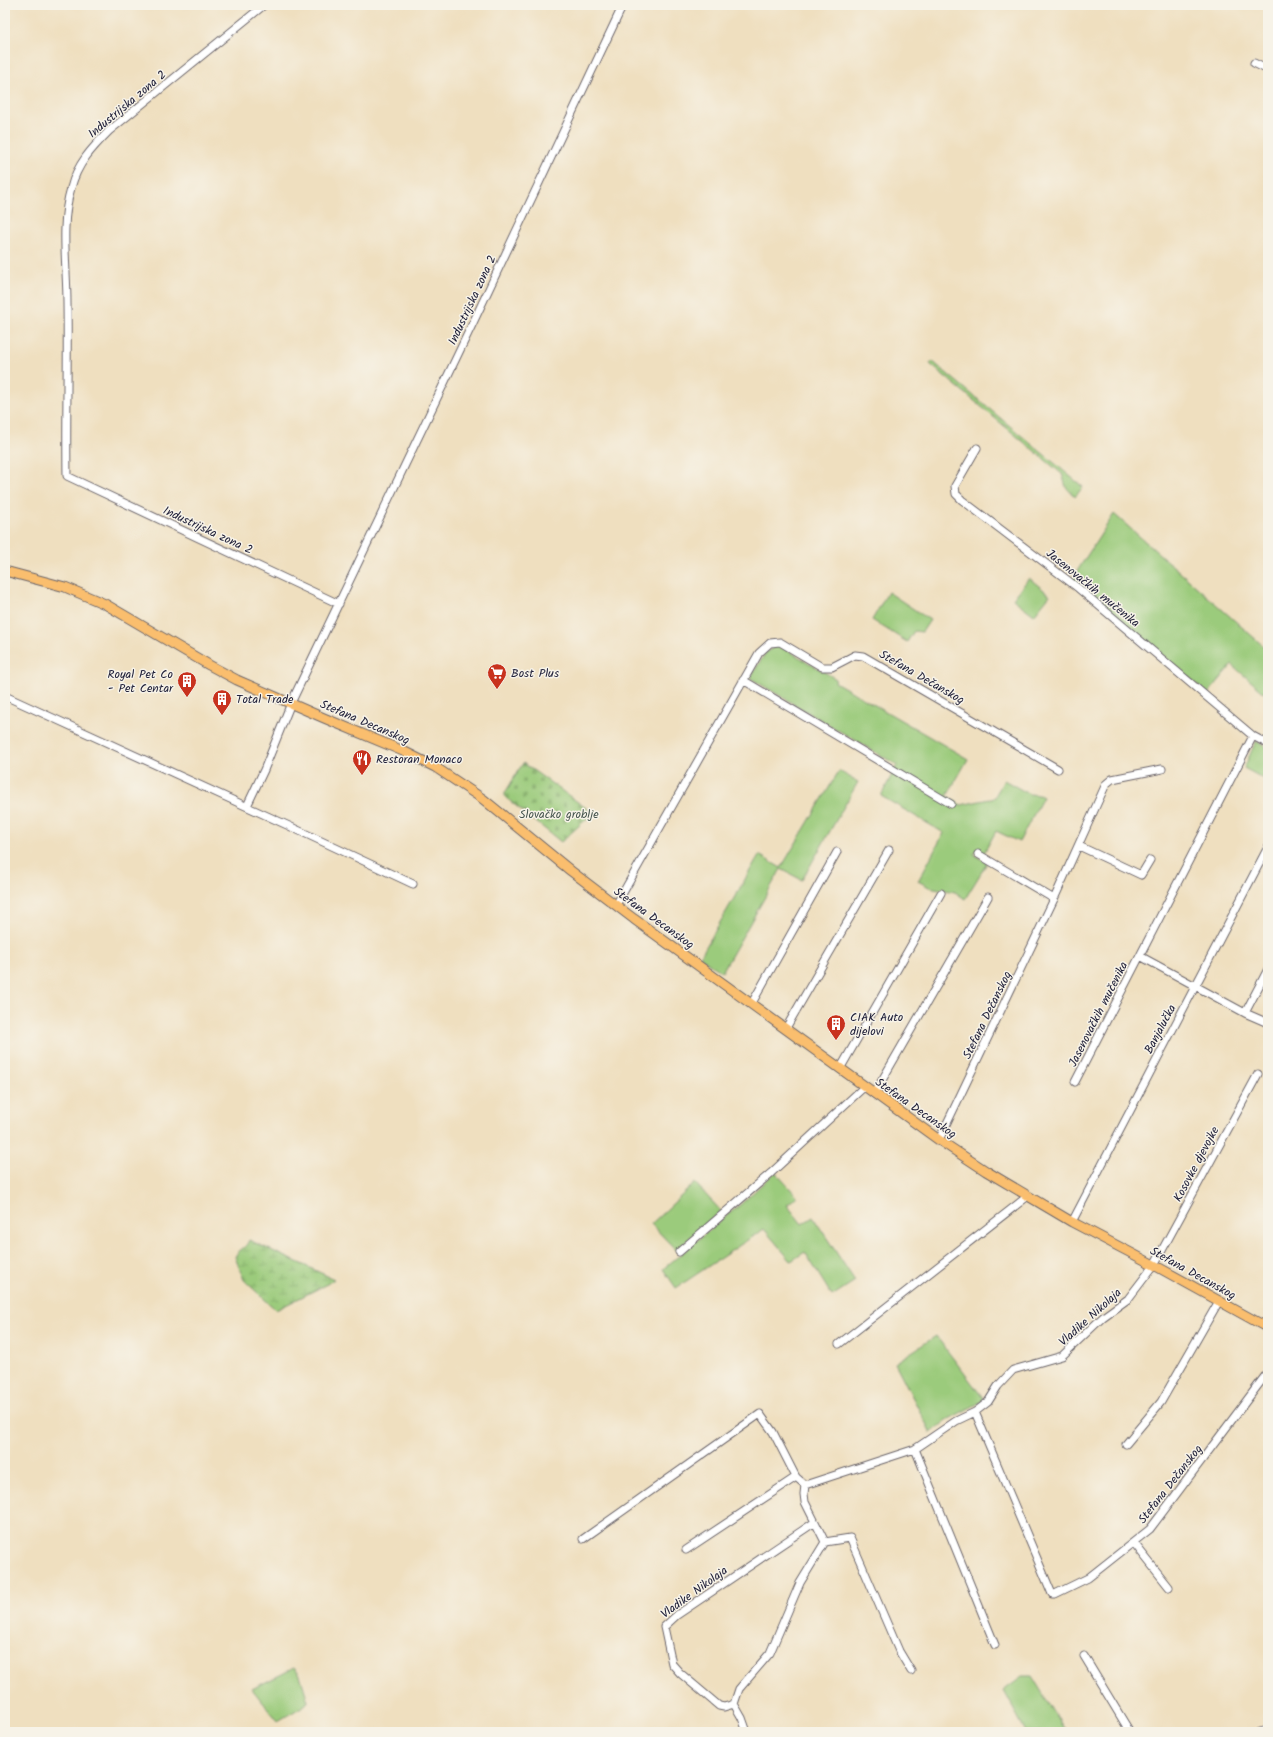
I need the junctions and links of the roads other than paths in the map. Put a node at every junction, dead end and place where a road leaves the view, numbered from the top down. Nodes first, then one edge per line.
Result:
1 (264, 5) edge
2 (623, 5) edge
3 (1254, 63) dead end
4 (1268, 70) edge
5 (977, 448) dead end
6 (5, 571) edge
7 (339, 604) junction
8 (743, 680) junction
9 (5, 696) edge
10 (291, 703) junction
11 (1253, 736) junction
12 (1268, 744) edge
13 (1058, 769) dead end
14 (1162, 769) dead end
15 (951, 804) dead end
16 (247, 806) junction
17 (1079, 846) junction
18 (1268, 847) edge
19 (889, 850) dead end
20 (837, 852) dead end
21 (978, 854) dead end
22 (1150, 860) dead end
23 (413, 884) dead end
24 (941, 893) dead end
25 (988, 897) dead end
26 (1054, 899) junction
27 (616, 905) junction
28 (1140, 956) junction
29 (1268, 968) edge
30 (1195, 986) junction
31 (752, 1003) junction
32 (1245, 1013) junction
33 (1268, 1023) edge
34 (786, 1028) junction
35 (840, 1069) junction
36 (1258, 1074) dead end
37 (1075, 1082) dead end
38 (864, 1087) junction
39 (874, 1094) junction
40 (939, 1140) junction
41 (1028, 1196) junction
42 (1072, 1222) junction
43 (678, 1252) dead end
44 (1154, 1265) junction
45 (1220, 1302) junction
46 (1268, 1328) edge
47 (839, 1344) dead end
48 (1268, 1372) edge
49 (975, 1412) junction
50 (1126, 1444) dead end
51 (915, 1449) junction
52 (796, 1477) junction
53 (805, 1485) junction
54 (815, 1522) junction
55 (583, 1539) dead end
56 (825, 1542) junction
57 (1134, 1543) junction
58 (686, 1550) dead end
59 (1169, 1587) dead end
60 (995, 1645) dead end
61 (1084, 1656) dead end
62 (911, 1671) dead end
63 (734, 1704) junction
64 (1268, 1730) edge
65 (747, 1732) edge
66 (1130, 1732) edge
67 (1260, 1732) edge

1 - 7 street, Industrijska zona 2
2 - 7 street, Industrijska zona 2
3 - 4 street
5 - 11 street, Jasenovačkih mučenika
6 - 10 main road, Stefana Decanskog
7 - 10 street, Industrijska zona 2
8 - 13 street, Stefana Dečanskog
8 - 15 street
8 - 27 street
9 - 16 street
10 - 16 street, Industrijska zona 2
10 - 27 main road, Stefana Decanskog
11 - 12 street, Jasenovačkih mučenika
11 - 28 street, Jasenovačkih mučenika
14 - 17 street, Stefana Dečanskog
16 - 23 street
17 - 22 street
17 - 26 street, Stefana Dečanskog
18 - 30 street, Banjalučka
19 - 34 street
20 - 31 street
21 - 26 street
24 - 35 street
25 - 39 street
26 - 40 street, Stefana Dečanskog
27 - 31 main road, Stefana Decanskog
28 - 30 street, Jasenovačkih mučenika
28 - 37 street, Jasenovačkih mučenika
29 - 32 street
30 - 32 street, Jasenovačkih mučenika
30 - 42 street, Banjalučka
31 - 34 main road, Stefana Decanskog
32 - 33 street, Jasenovačkih mučenika
34 - 35 main road, Stefana Decanskog
35 - 38 main road, Stefana Decanskog
36 - 44 street, Kosovke djevojke
38 - 39 main road, Stefana Decanskog
38 - 43 street
39 - 40 main road, Stefana Decanskog
40 - 41 main road, Stefana Decanskog
41 - 42 main road, Stefana Decanskog
41 - 47 street
42 - 44 main road, Stefana Decanskog
44 - 45 main road, Stefana Decanskog
44 - 49 street, Vladike Nikolaja
45 - 46 main road, Stefana Decanskog
45 - 50 street
48 - 57 street, Stefana Dečanskog
49 - 51 street, Vladike Nikolaja
49 - 57 street, Stefana Dečanskog
51 - 53 street, Vladike Nikolaja
51 - 60 street
52 - 53 street
52 - 55 street
52 - 58 street
53 - 54 street
54 - 56 street
54 - 63 street, Vladike Nikolaja
56 - 62 street
56 - 63 street
57 - 59 street
61 - 66 street
63 - 65 street
64 - 67 street

